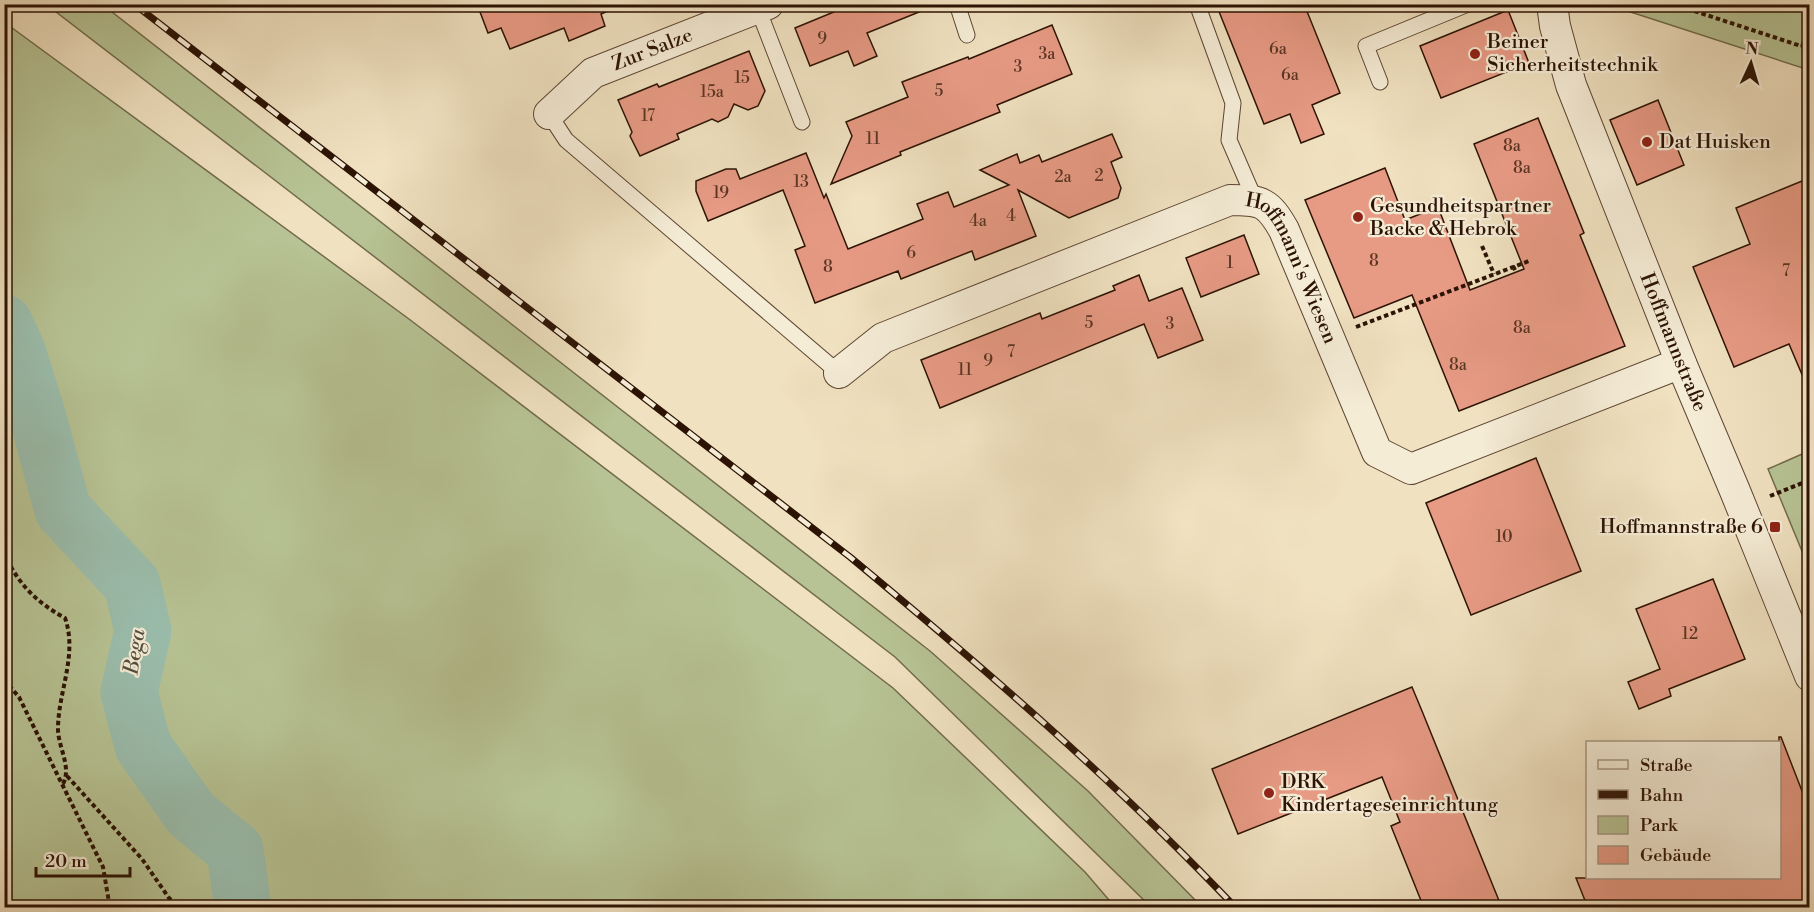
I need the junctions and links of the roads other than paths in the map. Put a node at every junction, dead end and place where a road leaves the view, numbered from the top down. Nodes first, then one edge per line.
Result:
1 (957, 4) edge
2 (1197, 4) edge
3 (1468, 4) edge
4 (1552, 4) edge
5 (763, 7) edge
6 (968, 35) dead end
7 (1380, 82) dead end
8 (549, 114) joint
9 (802, 122) dead end
10 (1255, 200) junction
11 (1681, 363) junction
12 (839, 373) joint
13 (1809, 676) edge

1 - 6 lane
2 - 10 lane
3 - 7 lane
4 - 11 street, Hoffmannstraße
5 - 8 street, Zur Salze
5 - 9 lane
8 - 12 lane
10 - 11 street, Hoffmann's Wiesen
10 - 12 street, Hoffmann's Wiesen
11 - 13 street, Hoffmannstraße

